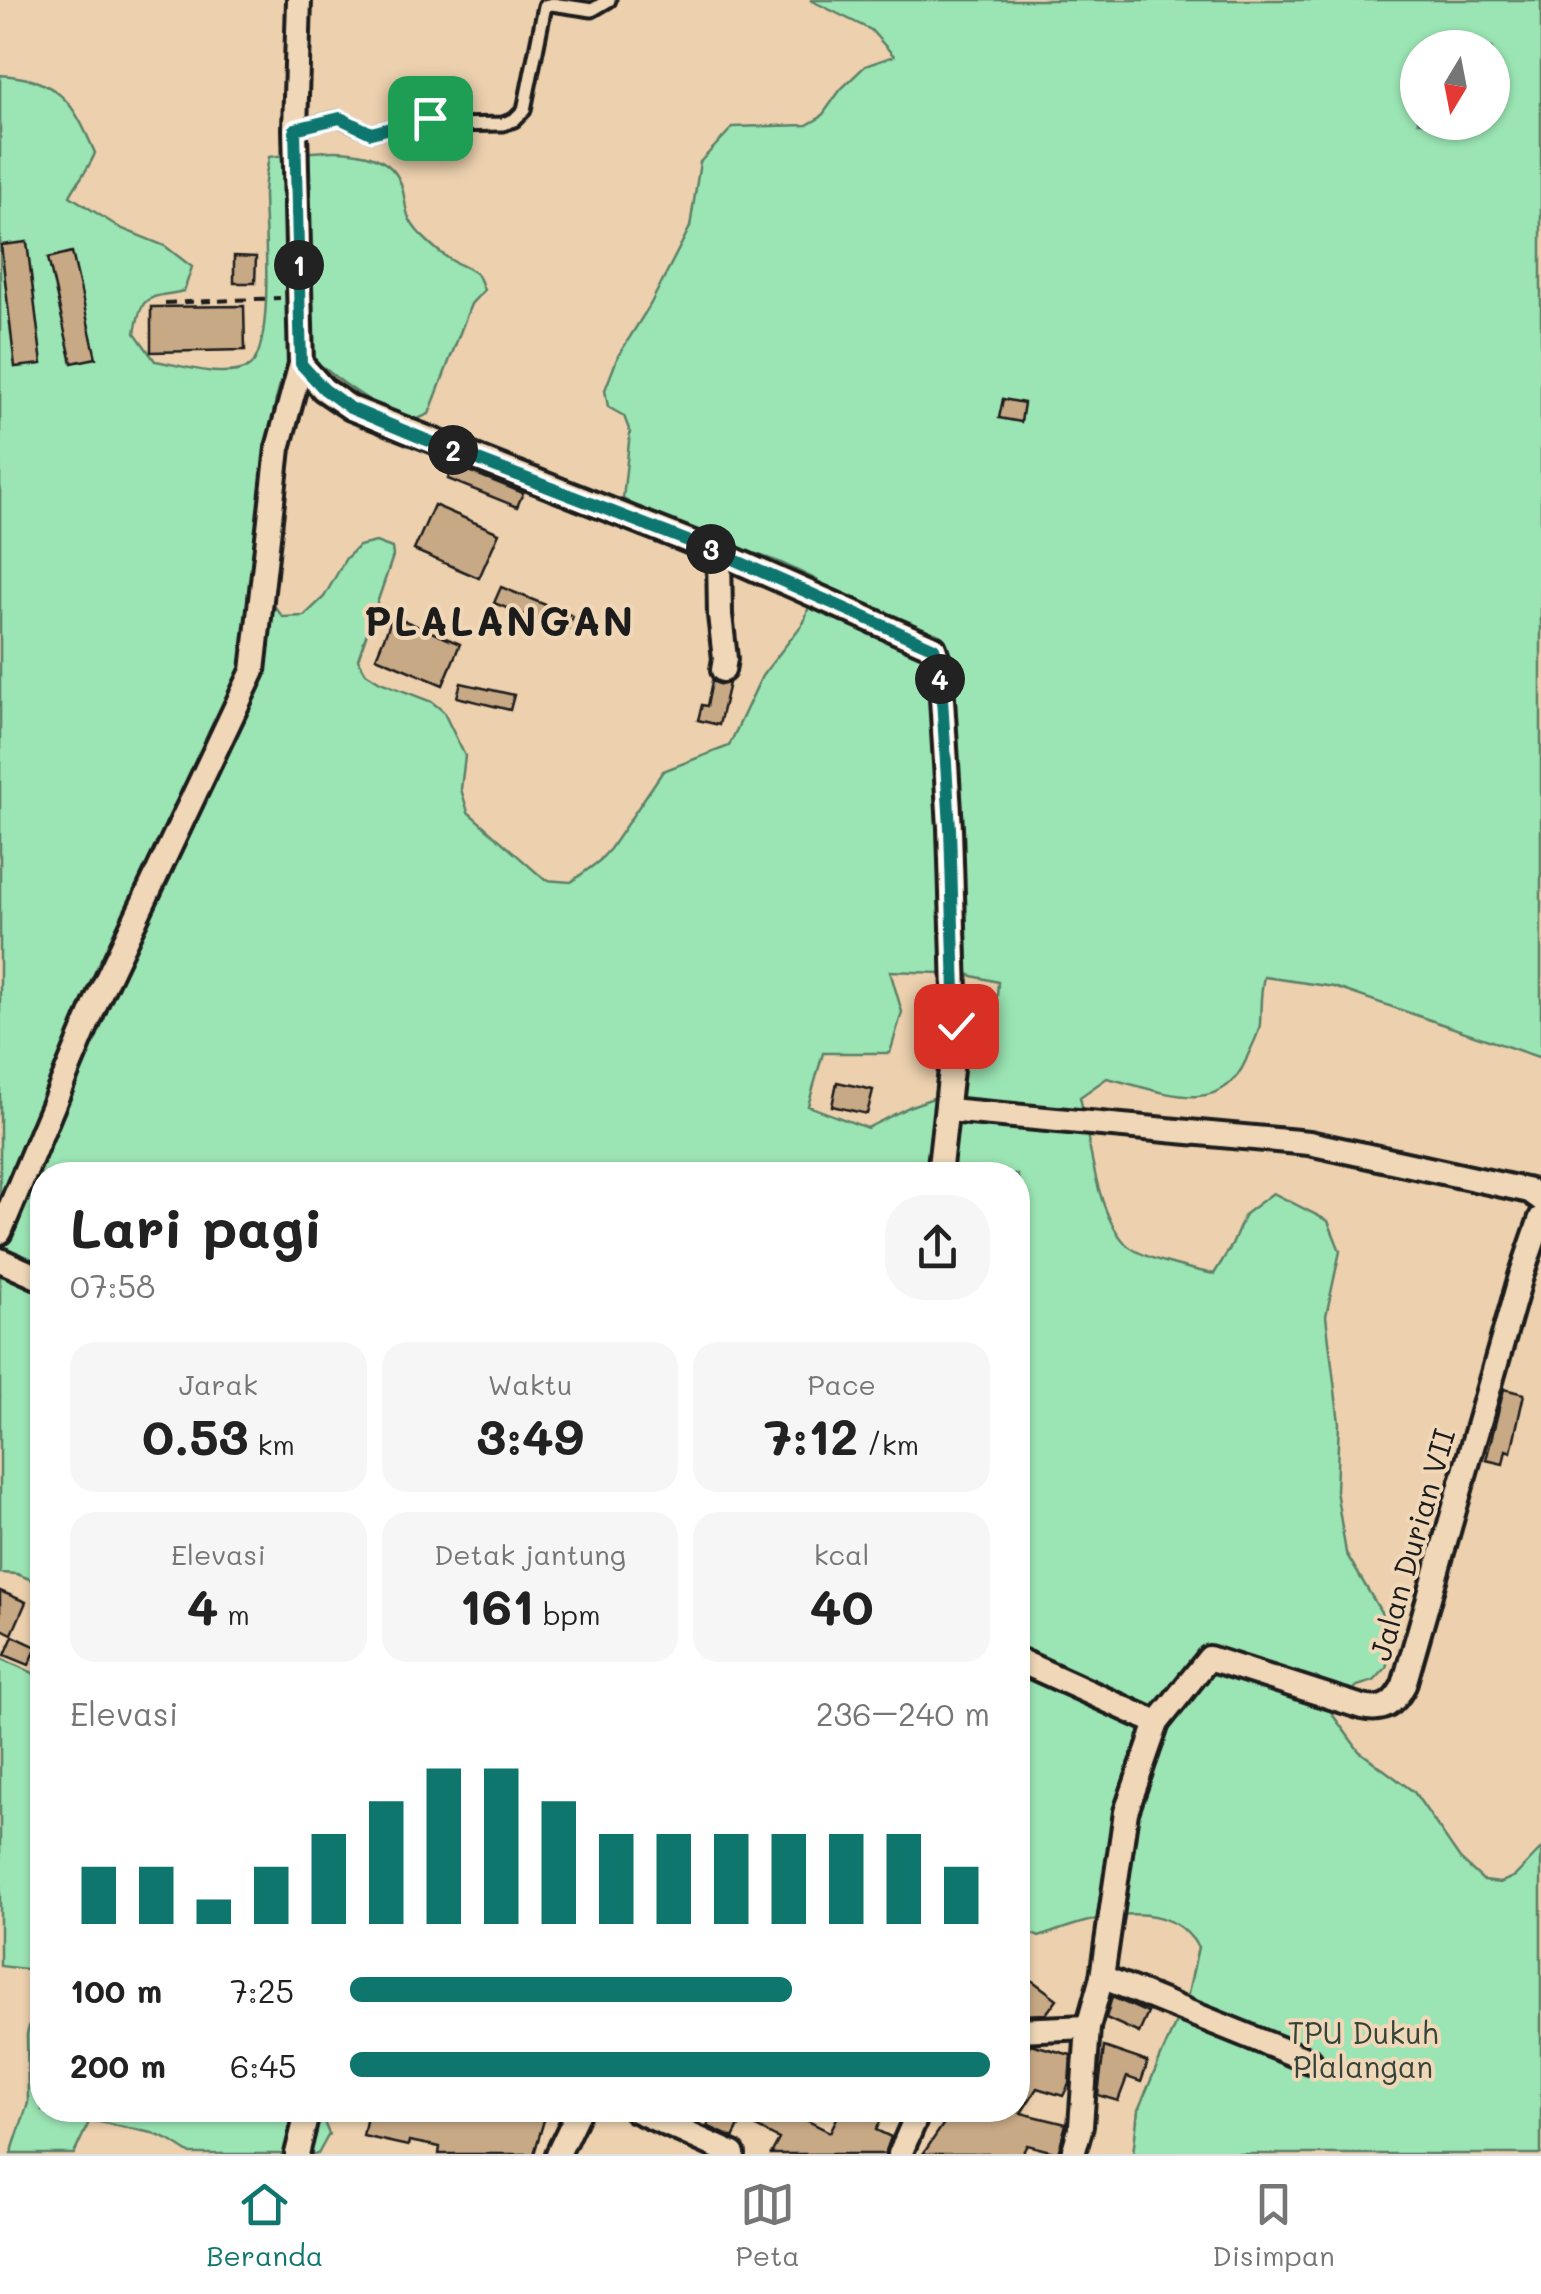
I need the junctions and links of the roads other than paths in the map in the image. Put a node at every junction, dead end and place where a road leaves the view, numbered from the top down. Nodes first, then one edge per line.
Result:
1 (299, 0) edge
2 (609, 0) edge
3 (295, 129) junction
4 (301, 364) junction
5 (719, 553) junction
6 (723, 670) dead end
7 (948, 1110) junction
8 (940, 1162) edge
9 (1541, 1200) edge
10 (1541, 1218) edge
11 (0, 1232) edge
12 (0, 1260) edge
13 (30, 1274) edge
14 (1030, 1666) edge
15 (1157, 1724) junction
16 (1102, 1977) junction
17 (1088, 2027) junction
18 (1030, 2029) edge
19 (1310, 2061) dead end
20 (305, 2122) edge
21 (573, 2122) edge
22 (661, 2122) edge
23 (915, 2122) edge
24 (297, 2154) edge
25 (558, 2154) edge
26 (732, 2154) edge
27 (900, 2154) edge
28 (1073, 2154) edge

1 - 3 street
2 - 3 lane
3 - 4 street
4 - 5 street
4 - 11 street
5 - 6 street
5 - 7 street
7 - 8 street
7 - 9 street
10 - 15 street, Jalan Durian VII
12 - 13 street
14 - 15 street
15 - 16 street
16 - 17 street
16 - 19 street
17 - 18 street
17 - 28 street
20 - 24 street
21 - 25 street
22 - 26 street
23 - 27 street

